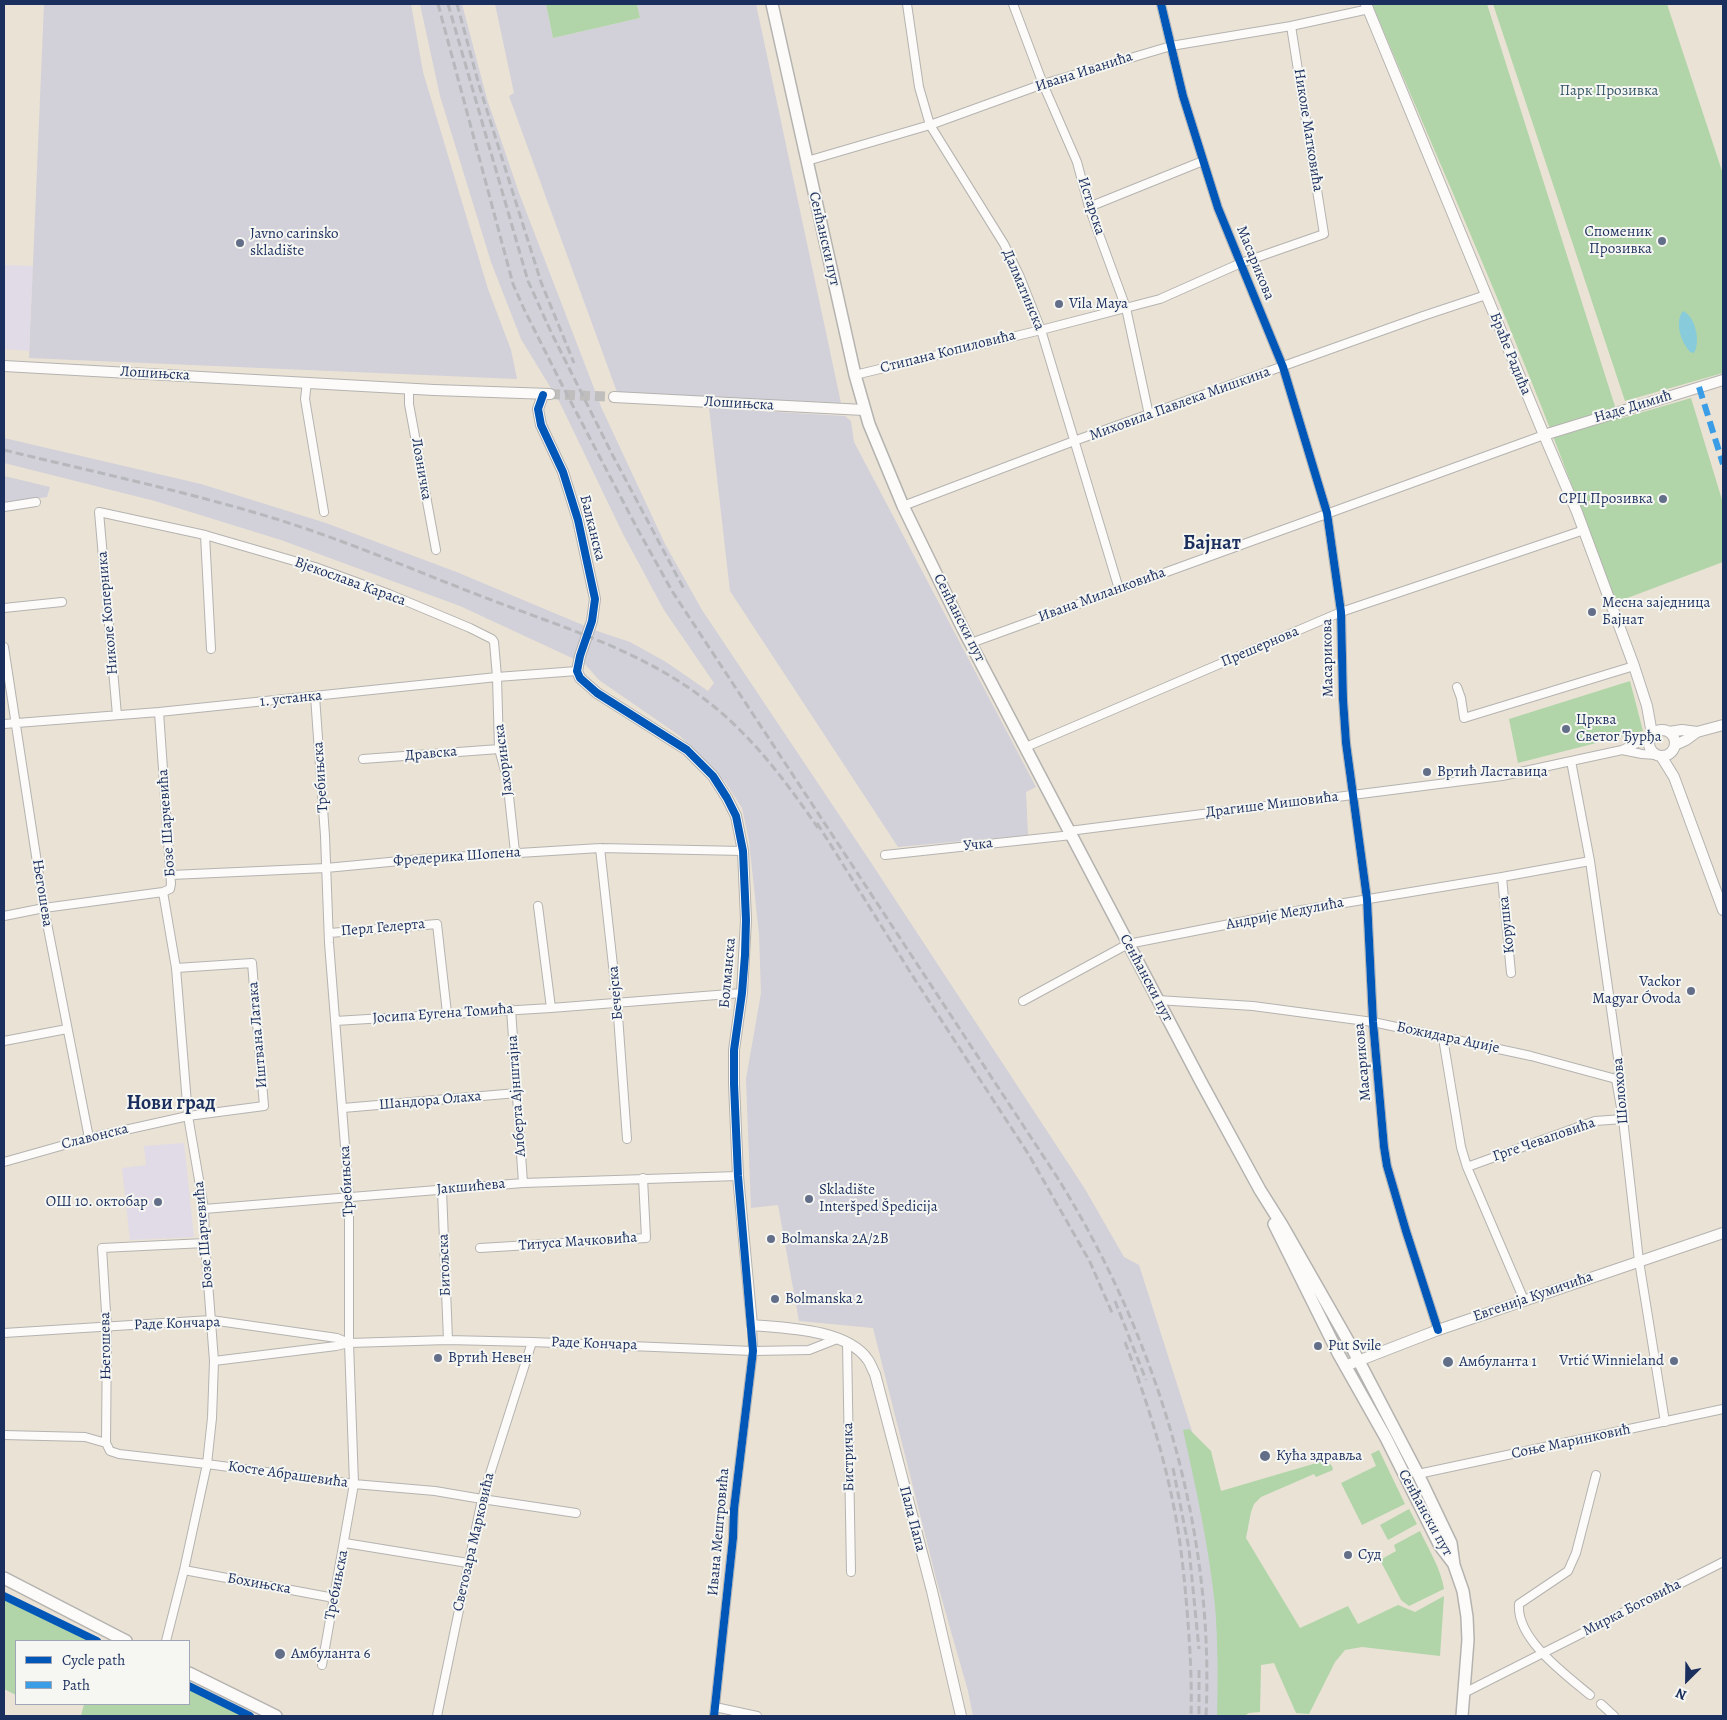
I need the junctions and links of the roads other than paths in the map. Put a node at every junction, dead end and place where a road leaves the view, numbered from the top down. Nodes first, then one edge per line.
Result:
1 (772, 4) edge
2 (907, 4) edge
3 (1013, 4) edge
4 (1161, 4) edge
5 (1368, 6) edge
6 (1291, 26) junction
7 (1171, 46) junction
8 (1043, 84) junction
9 (930, 125) junction
10 (807, 161) junction
11 (1203, 161) junction
12 (1089, 207) junction
13 (1324, 234) joint
14 (1241, 264) junction
15 (1486, 295) junction
16 (1126, 308) junction
17 (1041, 330) junction
18 (4, 366) edge
19 (1283, 367) junction
20 (855, 375) junction
21 (1723, 380) edge
22 (307, 382) junction
23 (409, 388) junction
24 (546, 394) joint
25 (614, 397) tunnel mouth
26 (864, 410) junction
27 (1149, 415) junction
28 (1544, 435) junction
29 (1074, 442) junction
30 (36, 502) dead end
31 (903, 506) junction
32 (4, 507) edge
33 (99, 512) joint
34 (324, 512) dead end
35 (1327, 513) junction
36 (1584, 530) junction
37 (205, 535) junction
38 (436, 550) dead end
39 (1119, 589) junction
40 (62, 602) dead end
41 (4, 608) edge
42 (1341, 612) junction
43 (492, 639) joint
44 (970, 643) junction
45 (4, 647) edge
46 (211, 649) dead end
47 (1634, 666) junction
48 (577, 671) junction
49 (497, 677) junction
50 (1457, 687) dead end
51 (316, 696) junction
52 (1647, 706) junction
53 (159, 712) junction
54 (117, 715) junction
55 (4, 724) edge
56 (16, 724) junction
57 (1723, 725) edge
58 (1666, 731) junction
59 (1697, 732) junction
60 (1651, 736) junction
61 (1026, 747) junction
62 (1673, 748) junction
63 (499, 749) junction
64 (1622, 750) junction
65 (1659, 756) junction
66 (362, 759) dead end
67 (1571, 761) junction
68 (1674, 777) junction
69 (1353, 794) junction
70 (1070, 833) junction
71 (600, 848) junction
72 (743, 851) junction
73 (515, 852) junction
74 (885, 855) dead end
75 (1590, 861) junction
76 (326, 868) junction
77 (171, 875) junction
78 (1502, 877) junction
79 (163, 892) junction
80 (1367, 899) junction
81 (538, 906) dead end
82 (44, 908) junction
83 (1723, 910) edge
84 (4, 916) edge
85 (330, 933) junction
86 (1128, 944) junction
87 (176, 968) junction
88 (1511, 973) dead end
89 (742, 993) junction
90 (1157, 1000) junction
91 (1023, 1001) dead end
92 (617, 1002) junction
93 (550, 1008) junction
94 (512, 1010) junction
95 (447, 1013) junction
96 (335, 1021) junction
97 (1374, 1022) junction
98 (67, 1029) junction
99 (1443, 1038) junction
100 (4, 1041) edge
101 (1616, 1079) junction
102 (517, 1093) junction
103 (343, 1108) junction
104 (188, 1116) junction
105 (1623, 1119) junction
106 (89, 1138) junction
107 (627, 1139) dead end
108 (4, 1162) edge
109 (1467, 1166) junction
110 (738, 1176) junction
111 (643, 1178) junction
112 (523, 1183) junction
113 (442, 1190) junction
114 (1260, 1190) junction
115 (349, 1197) junction
116 (204, 1209) junction
117 (1723, 1233) edge
118 (205, 1243) junction
119 (480, 1248) dead end
120 (1639, 1261) junction
121 (1524, 1300) junction
122 (211, 1320) junction
123 (752, 1325) junction
124 (107, 1328) junction
125 (1438, 1330) junction
126 (4, 1333) edge
127 (448, 1340) junction
128 (842, 1341) junction
129 (532, 1342) junction
130 (349, 1343) junction
131 (753, 1351) junction
132 (214, 1361) junction
133 (1358, 1362) junction
134 (1345, 1366) junction
135 (1723, 1409) edge
136 (1665, 1422) junction
137 (4, 1435) edge
138 (106, 1443) junction
139 (207, 1464) junction
140 (1418, 1474) junction
141 (1596, 1475) dead end
142 (354, 1484) junction
143 (482, 1499) junction
144 (576, 1513) dead end
145 (345, 1543) junction
146 (1723, 1562) edge
147 (468, 1563) junction
148 (1454, 1564) junction
149 (184, 1570) junction
150 (851, 1572) dead end
151 (4, 1578) edge
152 (334, 1598) junction
153 (124, 1640) edge
154 (166, 1640) edge
155 (1541, 1653) junction
156 (322, 1665) dead end
157 (190, 1675) edge
158 (1464, 1693) junction
159 (1590, 1695) dead end
160 (716, 1707) junction
161 (270, 1715) edge
162 (437, 1716) edge
163 (714, 1716) edge
164 (757, 1716) edge
165 (961, 1716) edge
166 (1462, 1716) edge
167 (1599, 1716) edge
168 (1614, 1716) edge

1 - 10 main road, Сенћански пут
2 - 9 street, Далматинска
3 - 8 street, Истарска
4 - 7 street, Масарикова
5 - 6 street, Ивана Иванића
5 - 15 street, Браће Радића
6 - 7 street, Ивана Иванића
6 - 13 street, Николе Матковића
7 - 8 street, Ивана Иванића
7 - 11 street, Масарикова
8 - 9 street, Ивана Иванића
8 - 12 street, Истарска
9 - 10 street, Ивана Иванића
9 - 17 street, Далматинска
10 - 20 main road, Сенћански пут
11 - 12 street
11 - 14 street, Масарикова
12 - 16 street, Истарска
13 - 14 street, Стипана Копиловића
14 - 16 street, Стипана Копиловића
14 - 19 street, Масарикова
15 - 19 street, Миховила Павлека Мишкина
15 - 28 street, Браће Радића
16 - 17 street, Стипана Копиловића
16 - 27 street, Истарска
17 - 20 street, Стипана Копиловића
17 - 29 street, Далматинска
18 - 22 street, Лошињска
19 - 27 street, Миховила Павлека Мишкина
19 - 35 street, Масарикова
20 - 26 main road, Сенћански пут
21 - 28 street, Наде Димић
22 - 23 street, Лошињска
22 - 34 street
23 - 24 street, Лошињска
23 - 38 street, Лозничка
24 - 48 street, Балканска
25 - 26 street, Лошињска
26 - 31 main road, Сенћански пут
27 - 29 street, Миховила Павлека Мишкина
28 - 35 street, Ивана Миланковића
28 - 36 street, Браће Радића
29 - 31 street, Миховила Павлека Мишкина
29 - 39 street, Далматинска
30 - 32 street
31 - 44 main road, Сенћански пут
33 - 37 street, Вјекослава Караса
33 - 54 street, Николе Коперника
35 - 39 street, Ивана Миланковића
35 - 42 street, Масарикова
36 - 42 street, Прешернова
36 - 47 street, Браће Радића
37 - 43 street, Вјекослава Караса
37 - 46 street
39 - 44 street, Ивана Миланковића
40 - 41 street
42 - 61 street, Прешернова
42 - 69 street, Масарикова
43 - 49 street, Јахоринска
44 - 61 main road, Сенћански пут
45 - 56 street, Његошева
47 - 50 street
47 - 52 street, Браће Радића
48 - 49 street, 1. устанка
48 - 72 street, Болманска
49 - 51 street, 1. устанка
49 - 63 street, Јахоринска
51 - 53 street, 1. устанка
51 - 76 street, Требињска
52 - 58 street, Браће Радића
52 - 60 street, Браће Радића
53 - 54 street, 1. устанка
53 - 77 street, Бозе Шарчевића
54 - 56 street, 1. устанка
55 - 56 street, 1. устанка
56 - 82 street, Његошева
57 - 59 street
58 - 59 street
58 - 60 street
58 - 62 street
59 - 62 street
60 - 64 street, Драгише Мишовића
60 - 65 street
61 - 70 main road, Сенћански пут
62 - 65 street
62 - 68 street
63 - 66 street, Дравска
63 - 73 street, Јахоринска
64 - 65 street, Драгише Мишовића
64 - 67 street, Драгише Мишовића
65 - 68 street
67 - 69 street, Драгише Мишовића
67 - 75 street, Шолохова
68 - 83 street
69 - 70 street, Драгише Мишовића
69 - 80 street, Масарикова
70 - 74 street, Учка
70 - 86 main road, Сенћански пут
71 - 72 street, Фредерика Шопена
71 - 73 street, Фредерика Шопена
71 - 92 street, Бечејска
72 - 89 street, Болманска
73 - 76 street, Фредерика Шопена
75 - 78 street, Андрије Медулића
75 - 101 street, Шолохова
76 - 77 street, Фредерика Шопена
76 - 85 street, Требињска
77 - 79 street, Бозе Шарчевића
78 - 80 street, Андрије Медулића
78 - 88 street, Корушка
79 - 82 street
79 - 87 street, Бозе Шарчевића
80 - 86 street, Андрије Медулића
80 - 97 street, Масарикова
81 - 93 street
82 - 84 street
82 - 98 street, Његошева
85 - 95 street, Перл Гелерта
85 - 96 street, Требињска
86 - 90 main road, Сенћански пут
86 - 91 street, Андрије Медулића
87 - 104 street, Бозе Шарчевића
87 - 104 street, Иштвана Латака
89 - 92 street, Јосипа Еугена Томића
89 - 110 street, Болманска
90 - 97 street, Божидара Аџије
90 - 114 main road, Сенћански пут
92 - 93 street, Јосипа Еугена Томића
92 - 107 street, Бечејска
93 - 94 street, Јосипа Еугена Томића
94 - 95 street, Јосипа Еугена Томића
94 - 102 street, Алберта Ајнштајна
95 - 96 street, Јосипа Еугена Томића
96 - 103 street, Требињска
97 - 99 street, Божидара Аџије
97 - 125 street, Масарикова
98 - 100 street
98 - 106 street, Његошева
99 - 101 street, Божидара Аџије
99 - 109 street
101 - 105 street, Шолохова
102 - 103 street, Шандора Олаха
102 - 112 street, Алберта Ајнштајна
103 - 115 street, Требињска
104 - 106 street, Славонска
104 - 116 street, Бозе Шарчевића
105 - 109 street, Грге Чеваповића
105 - 120 street, Шолохова
106 - 108 street, Славонска
109 - 121 street
110 - 111 street, Јакшићева
110 - 123 street, Болманска
111 - 112 street, Јакшићева
111 - 119 street, Титуса Мачковића
112 - 113 street, Јакшићева
113 - 115 street, Јакшићева
113 - 127 street, Битољска
114 - 133 main road, Сенћански пут
114 - 134 main road, Сенћански пут
115 - 116 street, Јакшићева
115 - 130 street, Требињска
116 - 118 street, Бозе Шарчевића
117 - 120 street, Евгенија Кумичића
118 - 122 street, Бозе Шарчевића
118 - 124 street, Његошева
120 - 121 street, Евгенија Кумичића
120 - 136 street, Шолохова
121 - 125 street, Евгенија Кумичића
122 - 124 street, Раде Кончара
122 - 130 street, Раде Кончара
122 - 132 street, Бозе Шарчевића
123 - 128 street, Пала Папа
123 - 131 street, Болманска
124 - 126 street, Раде Кончара
124 - 138 street, Његошева
125 - 133 street, Евгенија Кумичића
127 - 129 street, Раде Кончара
127 - 130 street, Раде Кончара
128 - 131 street, Раде Кончара
128 - 150 street, Бистричка
128 - 165 street, Пала Папа
129 - 131 street, Раде Кончара
129 - 143 street, Светозара Марковића
130 - 132 street, Раде Кончара
130 - 142 street, Требињска
131 - 160 street, Ивана Мештровића
132 - 139 street, Бозе Шарчевића
133 - 134 street, Евгенија Кумичића
133 - 140 main road, Сенћански пут
134 - 148 main road, Сенћански пут
135 - 136 street, Соње Маринковић
136 - 140 street, Соње Маринковић
137 - 138 street, Косте Абрашевића
138 - 139 street, Косте Абрашевића
139 - 142 street, Косте Абрашевића
139 - 149 street, Бозе Шарчевића
140 - 148 main road, Сенћански пут
141 - 155 street
142 - 143 street, Косте Абрашевића
142 - 145 street, Требињска
143 - 144 street, Косте Абрашевића
143 - 147 street, Светозара Марковића
145 - 147 street
145 - 152 street, Требињска
146 - 155 street, Мирка Боговића
147 - 162 street, Светозара Марковића
148 - 158 main road
149 - 152 street, Бохињска
149 - 154 street, Бозе Шарчевића
151 - 153 main road
152 - 156 street, Требињска
155 - 158 street, Мирка Боговића
155 - 159 street
157 - 161 main road
158 - 166 main road
160 - 163 street, Ивана Мештровића
160 - 164 street
167 - 168 street

